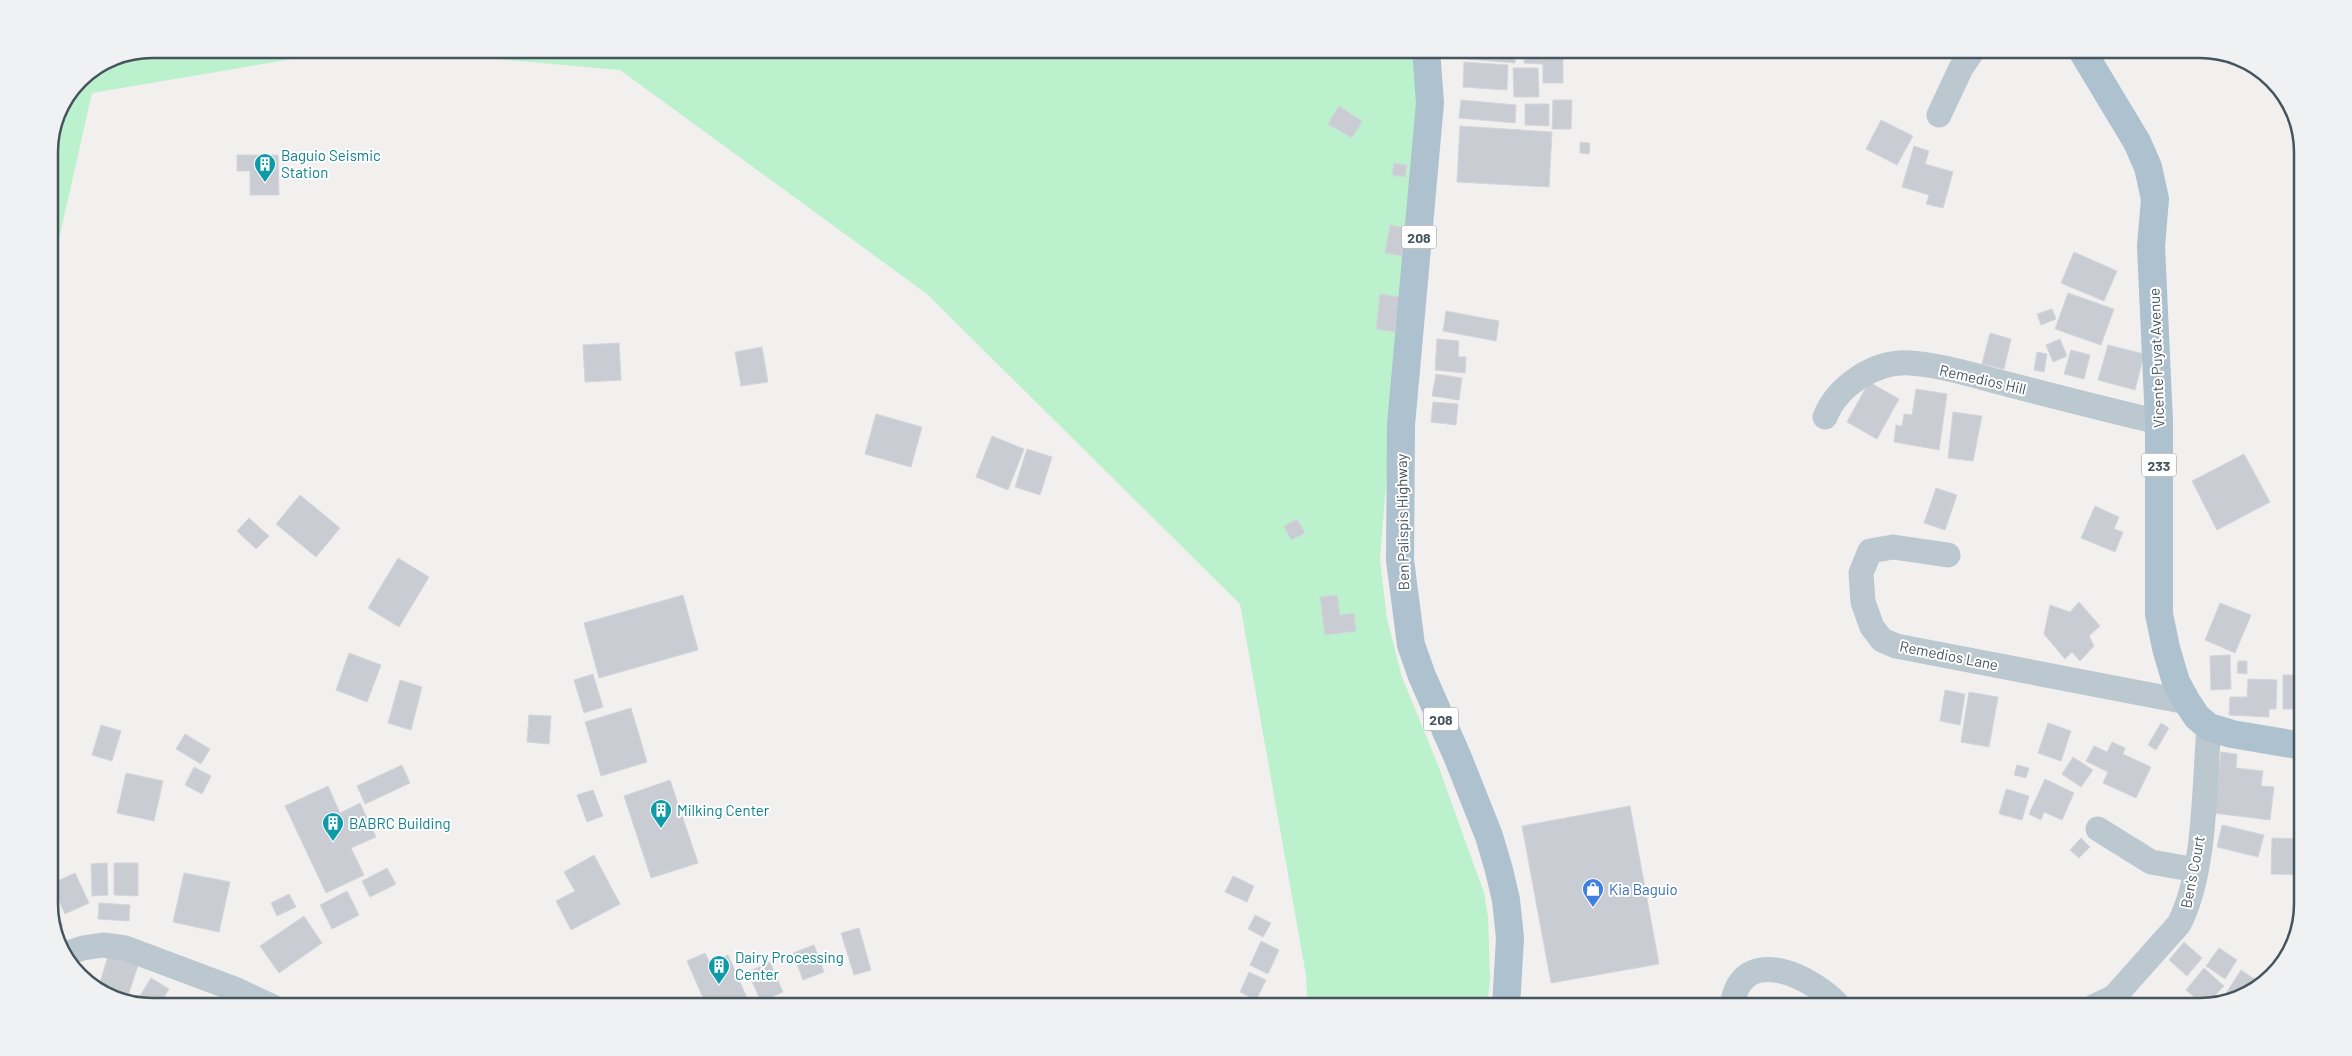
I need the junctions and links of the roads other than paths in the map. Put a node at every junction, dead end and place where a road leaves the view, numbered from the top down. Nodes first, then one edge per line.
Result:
1 (1427, 58) edge
2 (1968, 58) edge
3 (2086, 58) edge
4 (1939, 115) dead end
5 (1825, 417) dead end
6 (2159, 422) junction
7 (1948, 555) dead end
8 (2187, 702) junction
9 (2209, 727) junction
10 (2294, 744) edge
11 (2098, 829) dead end
12 (2196, 870) junction
13 (70, 952) edge
14 (254, 998) edge
15 (1507, 998) edge
16 (1734, 998) edge
17 (1829, 998) edge
18 (2112, 998) edge

1 - 15 main road, Ben Palispis Highway / 208
2 - 4 street
3 - 6 main road, Vicente Puyat Avenue / 233
5 - 6 street, Remedios Hill
6 - 8 main road, Vicente Puyat Avenue / 233
7 - 8 street, Remedios Lane
8 - 9 main road, Vicente Puyat Avenue / 233
9 - 10 main road, Vicente Puyat Avenue / 233
9 - 12 street, Ben's Court
11 - 12 street
12 - 18 street, Ben's Court
13 - 14 street
16 - 17 street

